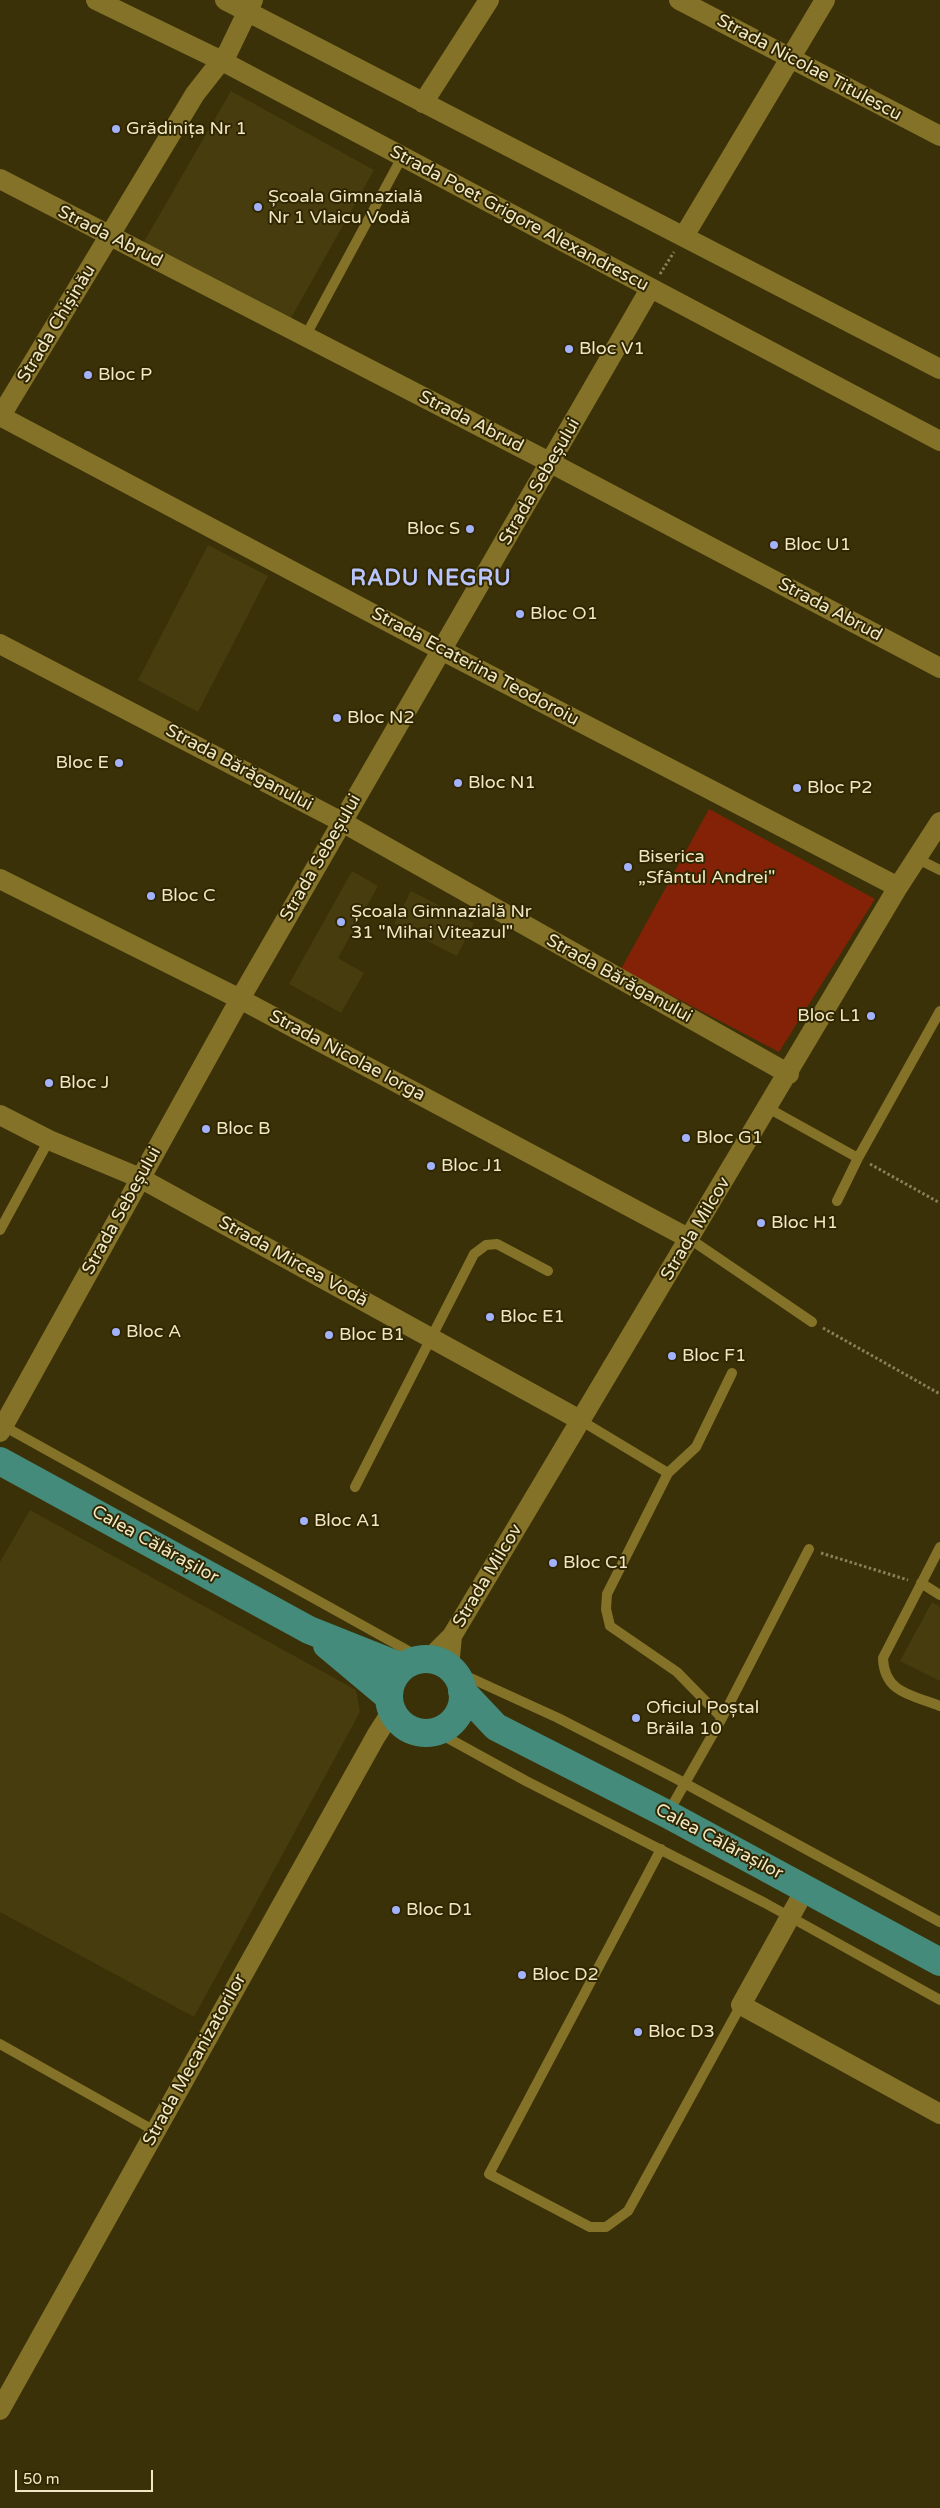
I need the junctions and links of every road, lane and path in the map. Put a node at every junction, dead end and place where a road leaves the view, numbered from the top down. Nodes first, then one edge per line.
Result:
1 (96, 0) edge
2 (225, 0) edge
3 (489, 0) edge
4 (679, 0) edge
5 (826, 0) edge
6 (250, 6) edge
7 (791, 57) junction
8 (222, 61) junction
9 (423, 103) junction
10 (940, 136) edge
11 (402, 156) junction
12 (0, 179) edge
13 (684, 236) junction
14 (109, 237) junction
15 (650, 289) junction
16 (305, 337) junction
17 (940, 369) edge
18 (0, 417) edge
19 (940, 441) edge
20 (551, 463) junction
21 (0, 644) edge
22 (443, 651) junction
23 (940, 668) edge
24 (342, 822) junction
25 (940, 822) edge
26 (916, 858) junction
27 (940, 870) edge
28 (0, 879) edge
29 (898, 888) junction
30 (240, 999) junction
31 (940, 1011) edge
32 (789, 1074) junction
33 (768, 1108) junction
34 (0, 1115) edge
35 (49, 1140) junction
36 (858, 1158) junction
37 (140, 1178) junction
38 (837, 1201) dead end
39 (940, 1203) edge
40 (0, 1230) edge
41 (690, 1239) junction
42 (548, 1271) dead end
43 (812, 1322) joint
44 (432, 1340) junction
45 (732, 1373) dead end
46 (940, 1394) edge
47 (580, 1420) junction
48 (1, 1428) edge
49 (0, 1462) edge
50 (668, 1472) junction
51 (356, 1487) dead end
52 (940, 1547) edge
53 (809, 1549) joint
54 (921, 1584) junction
55 (940, 1595) edge
56 (309, 1630) junction
57 (437, 1669) junction
58 (390, 1704) junction
59 (940, 1706) edge
60 (722, 1718) junction
61 (496, 1726) junction
62 (440, 1729) junction
63 (685, 1784) junction
64 (667, 1814) junction
65 (661, 1849) junction
66 (806, 1888) junction
67 (791, 1918) junction
68 (940, 1922) edge
69 (938, 1956) edge
70 (940, 2000) edge
71 (741, 2005) junction
72 (0, 2044) edge
73 (940, 2114) edge
74 (155, 2131) junction
75 (3, 2398) edge

1 - 8 street, Strada Poet Grigore Alexandrescu
2 - 6 street
3 - 9 street
4 - 7 street, Strada Nicolae Titulescu
5 - 7 street
6 - 8 street, Strada Chișinău
6 - 9 street
7 - 10 street, Strada Nicolae Titulescu
7 - 13 street
8 - 11 street, Strada Poet Grigore Alexandrescu
8 - 14 street, Strada Chișinău
9 - 13 street
11 - 15 street, Strada Poet Grigore Alexandrescu
11 - 16 lane
12 - 14 street, Strada Abrud
13 - 15 path
13 - 17 street
14 - 16 street, Strada Abrud
14 - 18 street, Strada Chișinău
15 - 19 street, Strada Poet Grigore Alexandrescu
15 - 20 street, Strada Sebeșului
16 - 20 street, Strada Abrud
18 - 22 street, Strada Ecaterina Teodoroiu
20 - 22 street, Strada Sebeșului
20 - 23 street, Strada Abrud
21 - 24 street, Strada Bărăganului
22 - 24 street, Strada Sebeșului
22 - 29 street, Strada Ecaterina Teodoroiu
24 - 30 street, Strada Sebeșului
24 - 32 street, Strada Bărăganului
25 - 26 street, Strada Milcov
26 - 27 lane
26 - 29 street, Strada Milcov
28 - 30 street, Strada Nicolae Iorga
29 - 32 street, Strada Milcov
30 - 37 street, Strada Sebeșului
30 - 41 street, Strada Nicolae Iorga
31 - 36 lane
32 - 33 street, Strada Milcov
33 - 36 lane
33 - 41 street, Strada Milcov
34 - 35 street, Strada Mircea Vodă
35 - 37 street, Strada Mircea Vodă
35 - 40 lane
36 - 38 lane
36 - 39 path
37 - 44 street, Strada Mircea Vodă
37 - 48 street, Strada Sebeșului
41 - 43 lane
41 - 47 street, Strada Milcov
42 - 44 lane
43 - 46 path
44 - 47 street, Strada Mircea Vodă
44 - 51 lane
45 - 50 lane
47 - 50 lane
47 - 57 street, Strada Milcov
48 - 57 lane
49 - 56 main road, Calea Călărașilor
50 - 60 lane
52 - 54 lane
53 - 54 path
53 - 60 lane
54 - 55 lane
54 - 59 lane
56 - 57 main road, Calea Călărașilor
56 - 58 main road, Calea Călărașilor
57 - 58 main road
57 - 61 main road, Calea Călărașilor
57 - 62 main road
57 - 63 lane
58 - 62 main road
58 - 74 street, Strada Mecanizatorilor
60 - 63 lane
61 - 62 main road, Calea Călărașilor
61 - 64 main road, Calea Călărașilor
62 - 65 lane
63 - 64 lane
63 - 68 lane
64 - 66 main road, Calea Călărașilor
65 - 67 lane
65 - 71 lane
66 - 67 street
66 - 69 main road, Calea Călărașilor
67 - 70 lane
67 - 71 street
71 - 73 street
72 - 74 lane
74 - 75 street, Strada Mecanizatorilor

